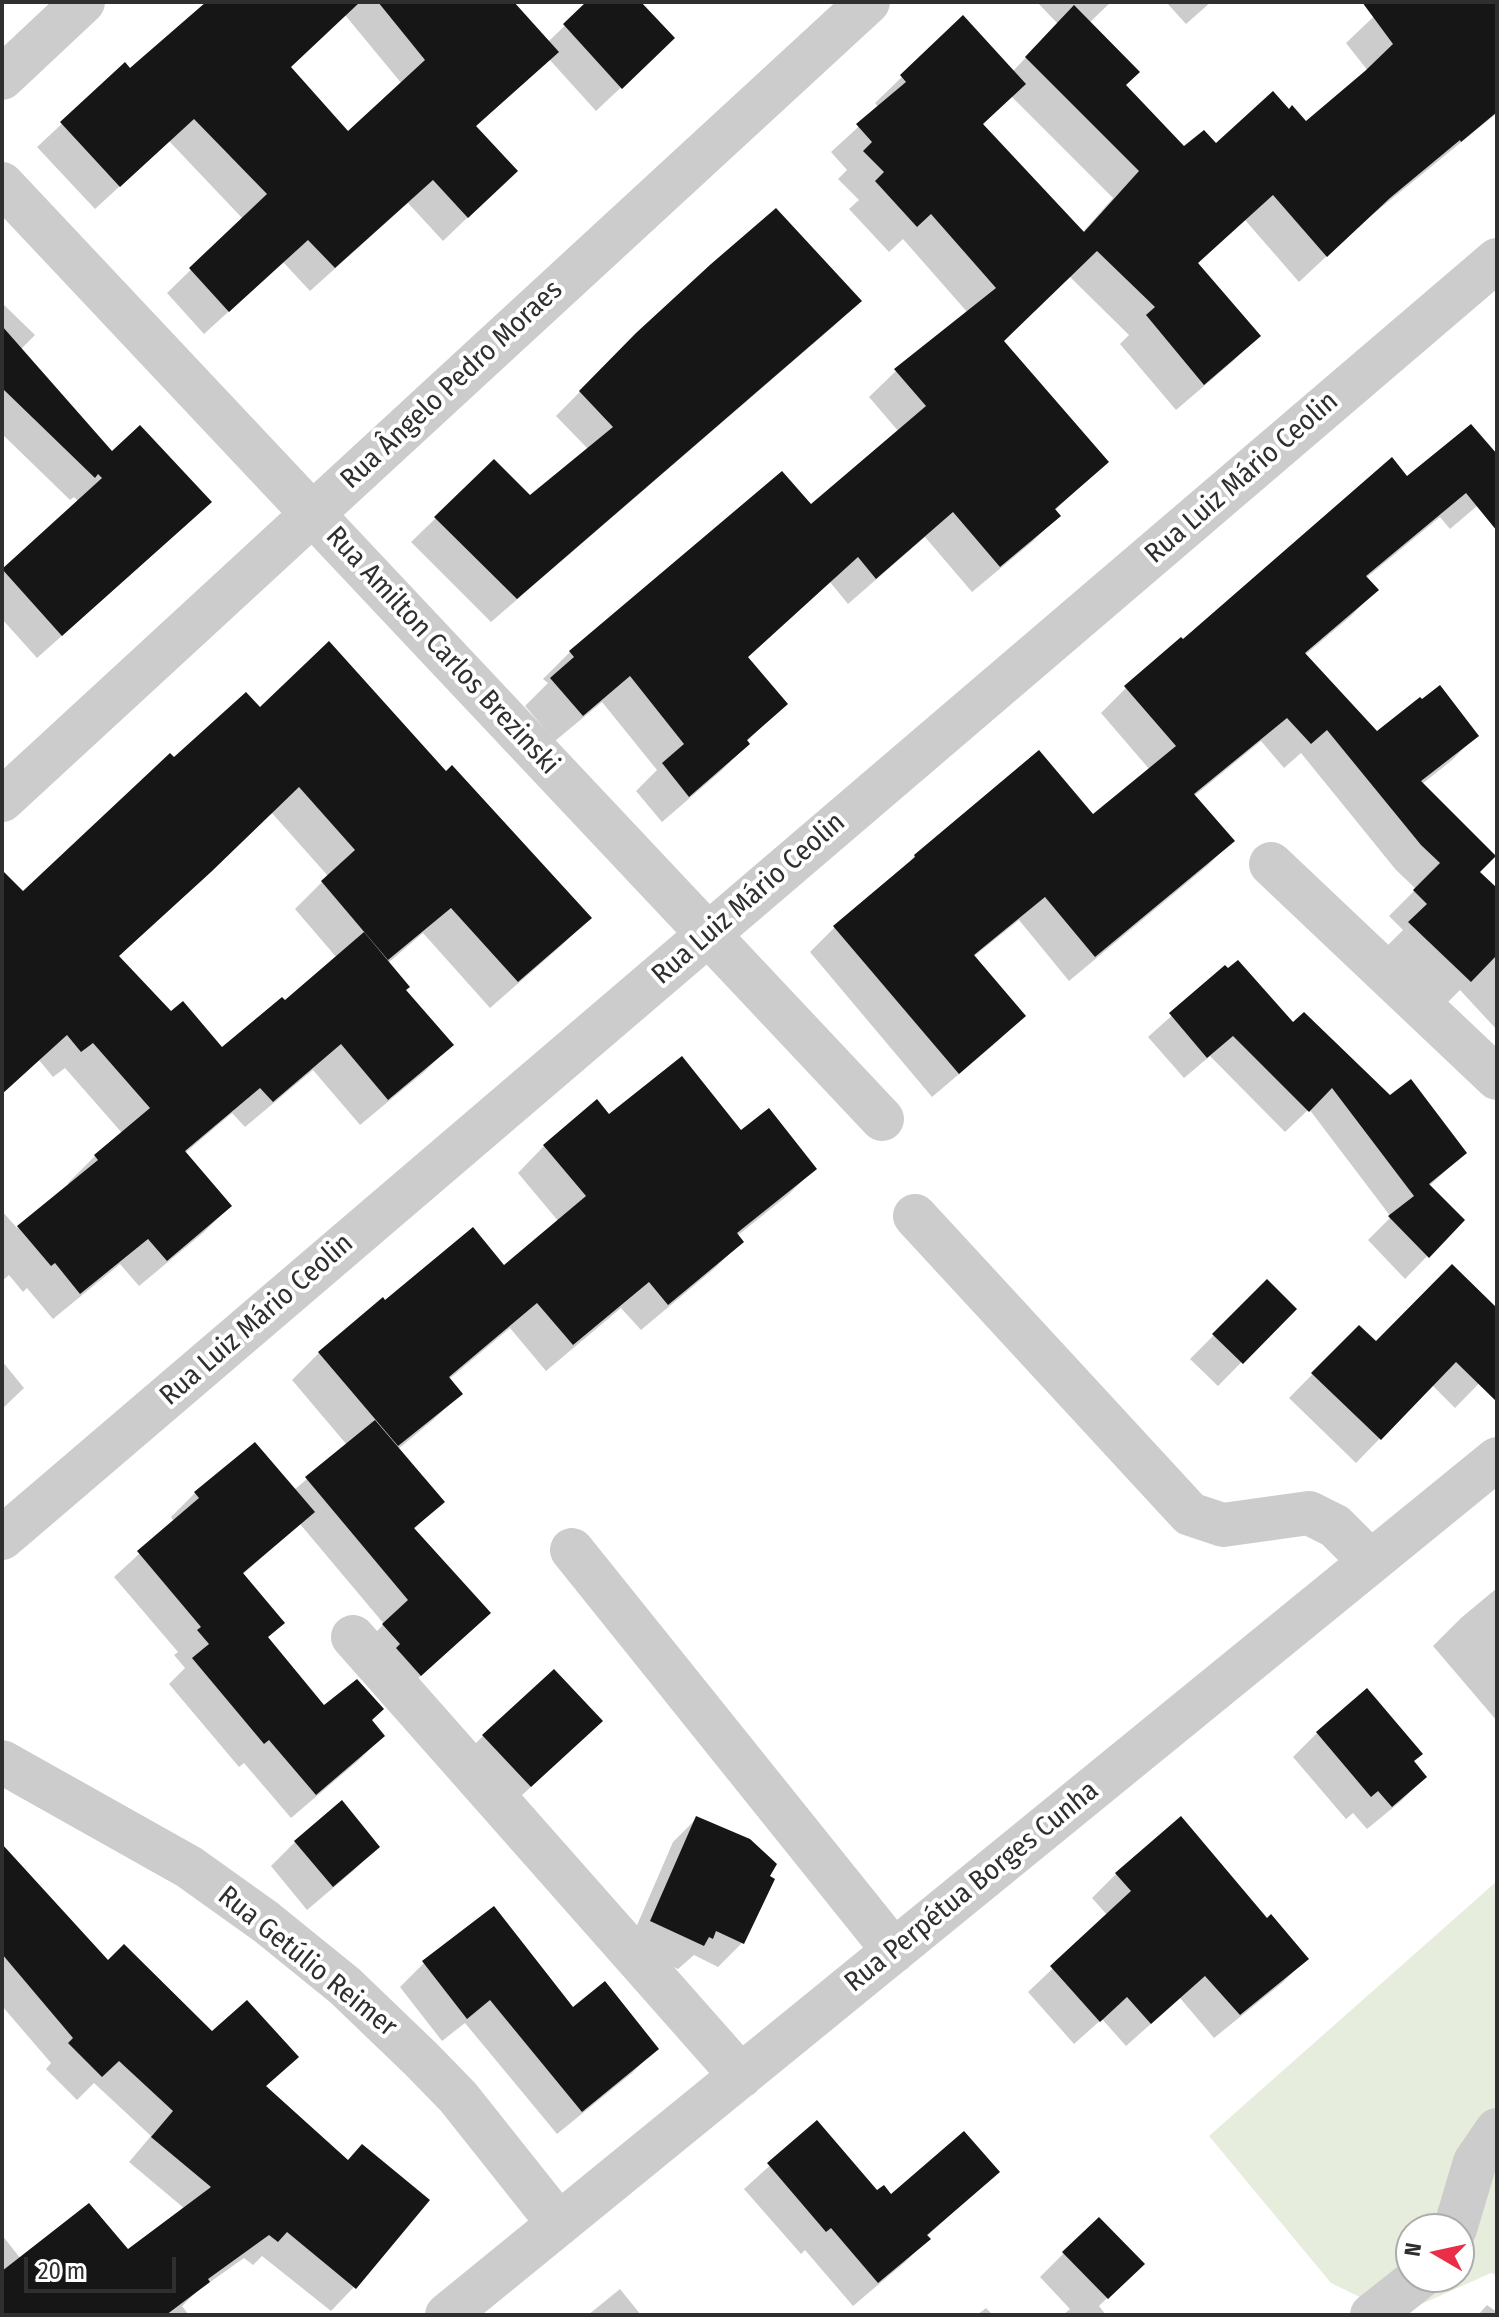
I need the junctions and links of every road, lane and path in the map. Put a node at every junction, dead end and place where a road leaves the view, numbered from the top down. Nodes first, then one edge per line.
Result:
1 (83, 2) edge
2 (868, 2) edge
3 (2, 78) edge
4 (2, 184) edge
5 (1497, 260) edge
6 (312, 514) junction
7 (2, 800) edge
8 (1271, 864) dead end
9 (708, 934) junction
10 (1497, 1078) edge
11 (882, 1119) dead end
12 (915, 1216) dead end
13 (1497, 1459) edge
14 (2, 1538) edge
15 (572, 1550) dead end
16 (1371, 1562) junction
17 (353, 1637) dead end
18 (2, 1762) edge
19 (894, 1951) junction
20 (741, 2076) junction
21 (1497, 2130) edge
22 (1460, 2213) edge
23 (559, 2224) junction
24 (1400, 2293) edge
25 (447, 2315) edge
26 (1372, 2315) edge

1 - 3 street
2 - 6 street, Rua Ângelo Pedro Moraes
4 - 6 street, Rua Amilton Carlos Brezinski
5 - 9 street, Rua Luiz Mário Ceolin
6 - 7 street, Rua Ângelo Pedro Moraes
6 - 9 street, Rua Amilton Carlos Brezinski
8 - 10 street
9 - 11 street, Rua Amilton Carlos Brezinski
9 - 14 street, Rua Luiz Mário Ceolin
12 - 16 street
13 - 16 street, Rua Perpétua Borges Cunha
15 - 19 street
16 - 19 street, Rua Perpétua Borges Cunha
17 - 20 street
18 - 23 street, Rua Getúlio Reimer
19 - 20 street, Rua Perpétua Borges Cunha
20 - 23 street, Rua Perpétua Borges Cunha
21 - 22 street
23 - 25 street, Rua Perpétua Borges Cunha
24 - 26 street

